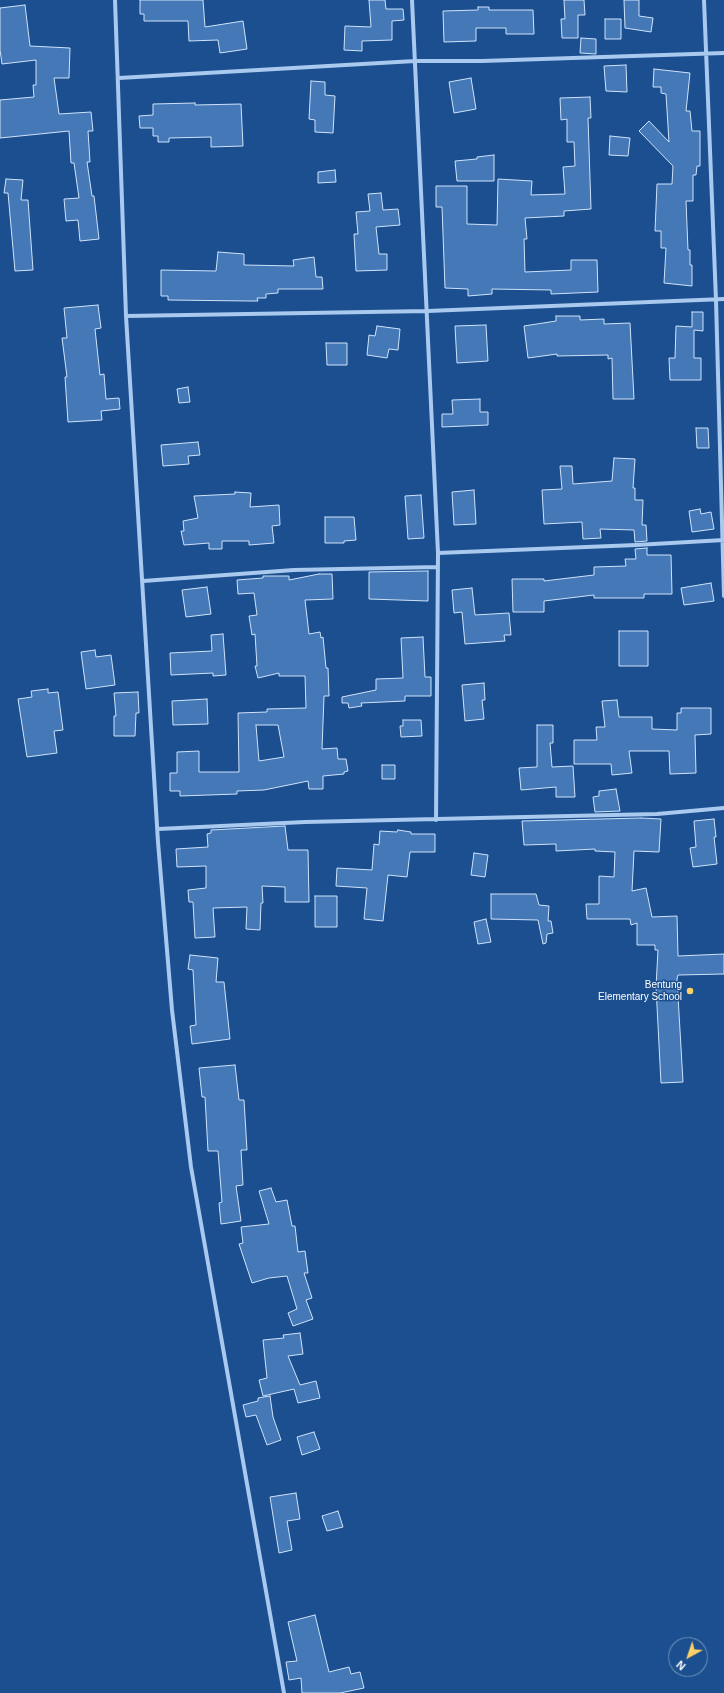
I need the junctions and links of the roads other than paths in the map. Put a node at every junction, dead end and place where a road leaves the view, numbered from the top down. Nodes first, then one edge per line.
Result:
1 (115, 0) edge
2 (412, 0) edge
3 (704, 0) edge
4 (724, 53) edge
5 (706, 54) junction
6 (415, 61) junction
7 (119, 78) junction
8 (724, 299) edge
9 (716, 300) junction
10 (428, 311) junction
11 (126, 316) junction
12 (723, 540) edge
13 (438, 553) junction
14 (438, 567) junction
15 (144, 581) junction
16 (724, 596) edge
17 (724, 808) edge
18 (436, 820) junction
19 (158, 829) junction
20 (284, 1693) edge

1 - 7 street
2 - 6 street
3 - 5 street
4 - 5 street
5 - 6 street
5 - 9 street
6 - 7 street
6 - 10 street
7 - 11 street
8 - 9 street
9 - 10 street
9 - 12 street
10 - 11 street
10 - 13 street
11 - 15 street
12 - 13 street
12 - 16 street
13 - 14 street
14 - 15 street
14 - 18 street
15 - 19 street
17 - 18 street
18 - 19 street
19 - 20 street

